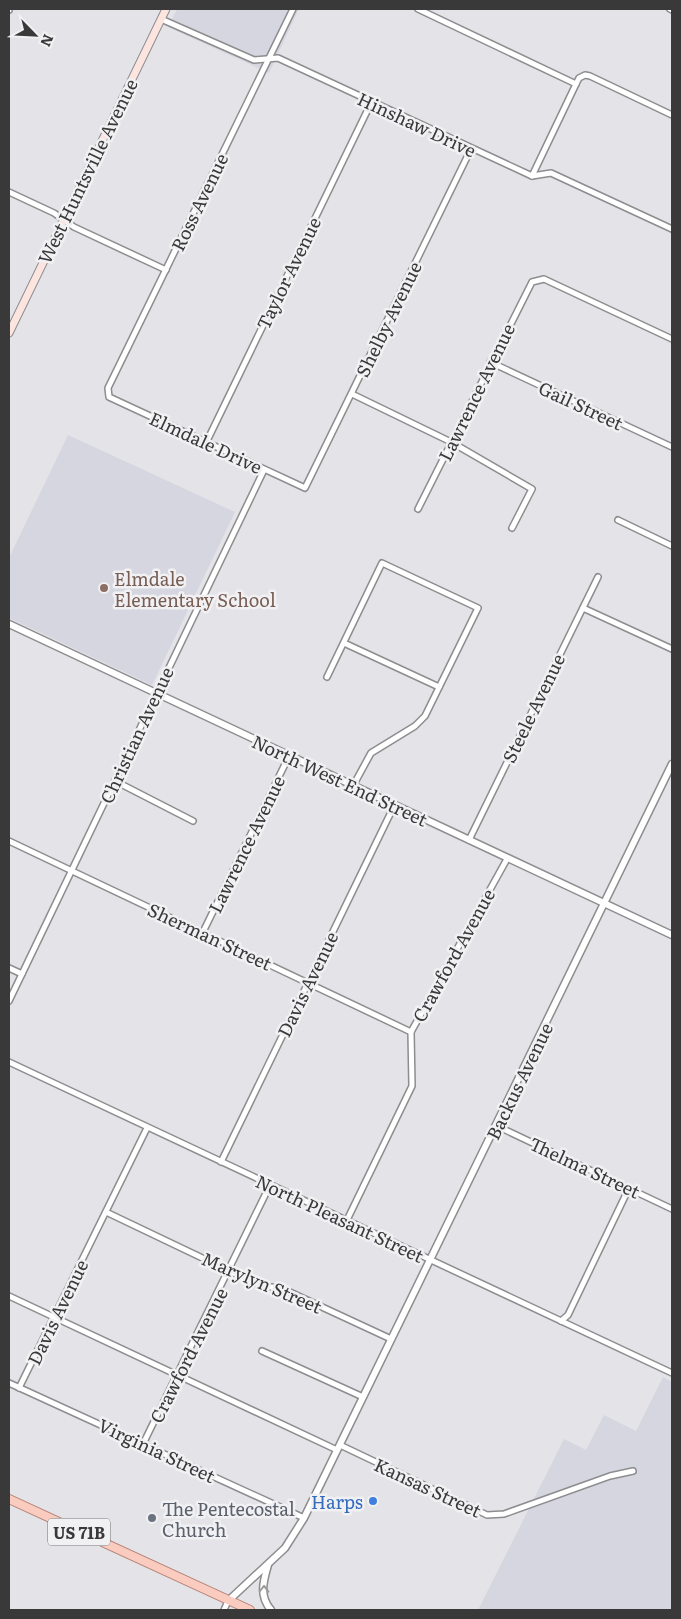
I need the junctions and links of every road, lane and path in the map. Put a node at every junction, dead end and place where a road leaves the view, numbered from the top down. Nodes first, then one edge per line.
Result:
1 (166, 9) edge
2 (293, 9) edge
3 (418, 9) edge
4 (161, 18) junction
5 (269, 59) junction
6 (576, 84) junction
7 (371, 103) junction
8 (672, 115) edge
9 (471, 148) junction
10 (532, 176) junction
11 (9, 192) edge
12 (64, 219) junction
13 (672, 230) edge
14 (166, 270) junction
15 (9, 333) edge
16 (672, 339) edge
17 (490, 362) junction
18 (352, 394) junction
19 (108, 395) joint
20 (206, 442) junction
21 (451, 442) junction
22 (672, 447) edge
23 (264, 470) junction
24 (305, 488) joint
25 (418, 509) dead end
26 (618, 520) dead end
27 (512, 528) dead end
28 (672, 546) edge
29 (598, 577) dead end
30 (583, 608) junction
31 (9, 624) edge
32 (344, 643) junction
33 (672, 649) edge
34 (327, 677) dead end
35 (439, 687) junction
36 (156, 693) junction
37 (289, 756) junction
38 (672, 764) edge
39 (115, 781) junction
40 (353, 786) junction
41 (394, 806) junction
42 (194, 821) dead end
43 (469, 840) junction
44 (9, 841) edge
45 (507, 859) junction
46 (72, 870) junction
47 (604, 904) junction
48 (203, 932) junction
49 (672, 935) edge
50 (9, 968) edge
51 (22, 974) junction
52 (308, 982) junction
53 (9, 1001) edge
54 (411, 1032) junction
55 (9, 1062) edge
56 (497, 1126) junction
57 (147, 1128) junction
58 (221, 1162) junction
59 (270, 1185) junction
60 (629, 1188) junction
61 (672, 1209) edge
62 (106, 1212) junction
63 (347, 1220) junction
64 (431, 1260) junction
65 (230, 1271) junction
66 (9, 1296) edge
67 (54, 1317) junction
68 (561, 1321) junction
69 (391, 1340) junction
70 (262, 1351) dead end
71 (672, 1373) edge
72 (178, 1376) junction
73 (9, 1383) edge
74 (19, 1388) junction
75 (363, 1397) junction
76 (143, 1444) junction
77 (339, 1448) junction
78 (632, 1471) dead end
79 (9, 1499) edge
80 (304, 1518) junction
81 (268, 1565) junction
82 (228, 1601) junction
83 (224, 1610) edge
84 (250, 1610) edge
85 (271, 1610) edge

1 - 4 main road, West Huntsville Avenue
2 - 5 street, Ross Avenue
3 - 6 street
4 - 5 street, Hinshaw Drive
4 - 12 main road, West Huntsville Avenue
5 - 7 street, Hinshaw Drive
5 - 14 street, Ross Avenue
6 - 8 street
6 - 10 street
7 - 9 street, Hinshaw Drive
7 - 20 street, Taylor Avenue
9 - 10 street, Hinshaw Drive
9 - 18 street, Shelby Avenue
10 - 13 street, Hinshaw Drive
11 - 12 street
12 - 14 street
12 - 15 main road, West Huntsville Avenue
14 - 19 street, Ross Avenue
16 - 17 street, Lawrence Avenue
17 - 21 street, Lawrence Avenue
17 - 22 street, Gail Street
18 - 21 street
18 - 24 street, Shelby Avenue
19 - 20 street, Elmdale Drive
20 - 23 street, Elmdale Drive
21 - 25 street, Lawrence Avenue
21 - 27 street
23 - 24 street, Elmdale Drive
23 - 36 street, Christian Avenue
26 - 28 street
29 - 30 street, Steele Avenue
30 - 33 street
30 - 43 street, Steele Avenue
31 - 36 street, North West End Street
32 - 34 street
32 - 35 street
32 - 35 street
35 - 40 street
36 - 37 street, North West End Street
36 - 39 street, Christian Avenue
37 - 40 street, North West End Street
37 - 48 street, Lawrence Avenue
38 - 47 street, Backus Avenue
39 - 42 street
39 - 46 street, Christian Avenue
40 - 41 street, North West End Street
41 - 43 street, North West End Street
41 - 52 street, Davis Avenue
43 - 45 street, North West End Street
44 - 46 street, Sherman Street
45 - 47 street, North West End Street
45 - 54 street, Crawford Avenue
46 - 48 street, Sherman Street
46 - 51 street, Christian Avenue
47 - 49 street, North West End Street
47 - 56 street, Backus Avenue
48 - 52 street, Sherman Street
50 - 51 street
51 - 53 street, Christian Avenue
52 - 54 street, Sherman Street
52 - 58 street, Davis Avenue
54 - 63 street, Crawford Avenue
55 - 57 street, North Pleasant Street
56 - 60 street, Thelma Street
56 - 64 street, Backus Avenue
57 - 58 street, North Pleasant Street
57 - 62 street, Davis Avenue
58 - 59 street, North Pleasant Street
59 - 63 street, North Pleasant Street
59 - 65 street, Crawford Avenue
60 - 61 street, Thelma Street
60 - 68 street
62 - 65 street, Marylyn Street
62 - 67 street, Davis Avenue
63 - 64 street, North Pleasant Street
64 - 68 street, North Pleasant Street
64 - 69 street, Backus Avenue
65 - 69 street, Marylyn Street
65 - 72 street, Crawford Avenue
66 - 67 street
67 - 72 street
67 - 74 street, Davis Avenue
68 - 71 street, North Pleasant Street
69 - 75 street, Backus Avenue
70 - 75 street
72 - 76 street, Crawford Avenue
72 - 77 street, Kansas Street
73 - 74 street, Virginia Street
74 - 76 street, Virginia Street
75 - 77 street, Backus Avenue
76 - 80 street, Virginia Street
77 - 78 street, Kansas Street
77 - 80 street, Backus Avenue
79 - 82 main road, US 71B
80 - 81 street, Backus Avenue
81 - 82 street, Backus Avenue
85 -> 81 street
82 - 83 street
82 - 84 main road, US 71B

